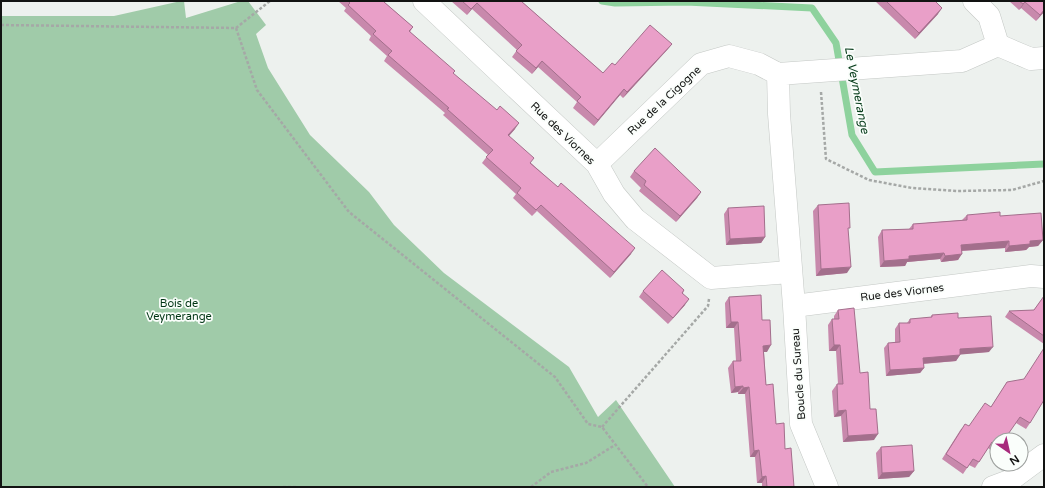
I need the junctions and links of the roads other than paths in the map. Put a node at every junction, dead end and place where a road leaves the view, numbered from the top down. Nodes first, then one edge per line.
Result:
1 (424, 1) edge
2 (974, 1) edge
3 (998, 44) junction
4 (1044, 58) edge
5 (778, 74) junction
6 (597, 164) junction
7 (790, 272) junction
8 (1044, 277) edge
9 (794, 306) junction
10 (1044, 455) edge
11 (828, 487) edge
12 (993, 487) edge

1 - 6 street, Rue des Viornes
2 - 3 street
3 - 4 street
3 - 5 street
5 - 6 street, Rue de la Cigogne
5 - 7 street
6 - 7 street, Rue des Viornes
7 - 9 street
8 - 9 street, Rue des Viornes
9 - 11 street, Boucle du Sureau
10 - 12 street

